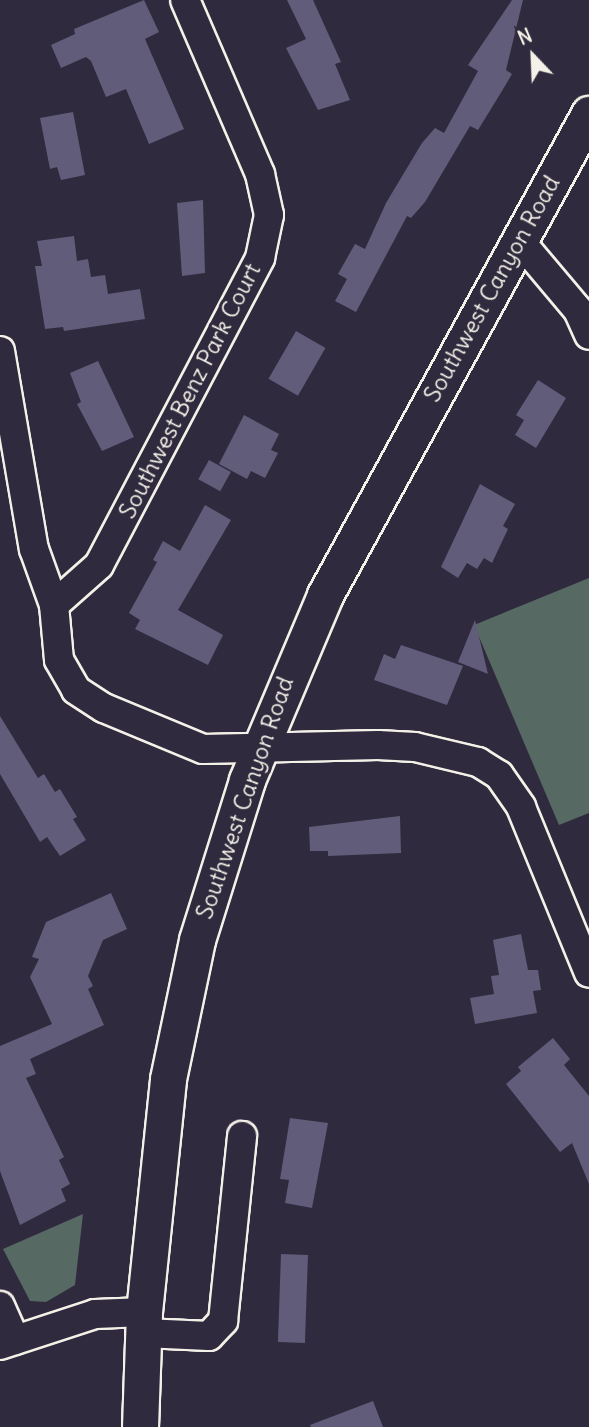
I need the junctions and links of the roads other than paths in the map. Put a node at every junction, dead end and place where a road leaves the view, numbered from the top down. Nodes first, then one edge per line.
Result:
1 (186, 0) edge
2 (589, 114) edge
3 (519, 240) junction
4 (589, 335) edge
5 (0, 351) edge
6 (54, 605) junction
7 (258, 747) junction
8 (589, 974) edge
9 (242, 1136) dead end
10 (0, 1306) edge
11 (144, 1322) junction
12 (7, 1343) edge
13 (140, 1427) edge

1 - 6 street, Southwest Benz Park Court
2 - 3 main road, Southwest Canyon Road
3 - 4 street
3 - 7 main road, Southwest Canyon Road
5 - 6 street
6 - 7 street
7 - 8 street
7 - 11 main road, Southwest Canyon Road
9 - 11 street
10 - 12 street
11 - 12 street
11 - 13 main road, Southwest Canyon Road

